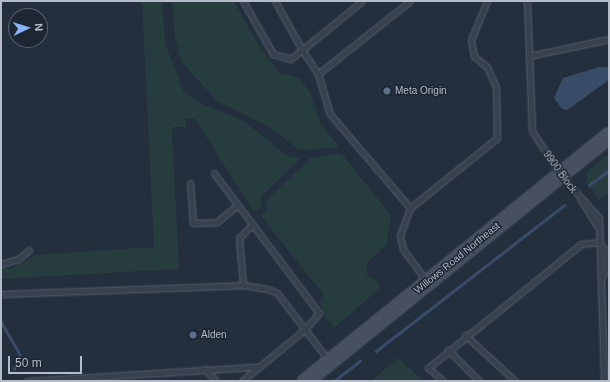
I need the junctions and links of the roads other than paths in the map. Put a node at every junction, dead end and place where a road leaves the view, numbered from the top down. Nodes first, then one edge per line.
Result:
1 (242, 1) edge
2 (275, 1) edge
3 (362, 1) edge
4 (410, 1) edge
5 (487, 1) edge
6 (527, 1) edge
7 (609, 39) edge
8 (302, 50) junction
9 (529, 56) junction
10 (318, 74) junction
11 (609, 135) edge
12 (214, 173) dead end
13 (560, 174) junction
14 (190, 183) dead end
15 (237, 205) junction
16 (410, 208) junction
17 (252, 225) junction
18 (599, 242) junction
19 (29, 250) dead end
20 (1, 264) edge
21 (427, 281) junction
22 (243, 285) junction
23 (1, 294) edge
24 (304, 330) junction
25 (465, 335) junction
26 (448, 350) junction
27 (329, 361) junction
28 (259, 367) junction
29 (206, 369) junction
30 (26, 381) edge
31 (216, 381) edge
32 (242, 381) edge
33 (305, 381) edge
34 (443, 381) edge
35 (479, 381) edge
36 (515, 381) edge
37 (604, 381) edge

1 - 8 lane
2 - 8 lane
3 - 8 lane
4 - 10 lane
5 - 16 lane
6 - 9 lane, 9900 Block
7 - 9 lane
8 - 10 lane
9 - 13 lane, 9900 Block
10 - 16 lane
11 - 13 main road, Willows Road Northeast
12 - 15 lane
13 - 18 lane, 9900 Block
13 - 21 main road, Willows Road Northeast
14 - 15 lane
15 - 17 lane
16 - 21 lane
17 - 22 lane
17 - 24 lane
18 - 25 lane
18 - 37 lane, 9900 Block
19 - 20 lane
21 - 27 main road, Willows Road Northeast
22 - 23 lane
22 - 24 lane
24 - 27 lane
24 - 28 lane
25 - 26 lane
25 - 36 lane
26 - 34 lane
26 - 35 lane
27 - 33 main road, Willows Road Northeast
28 - 29 lane
28 - 32 lane
29 - 30 lane
29 - 31 lane

